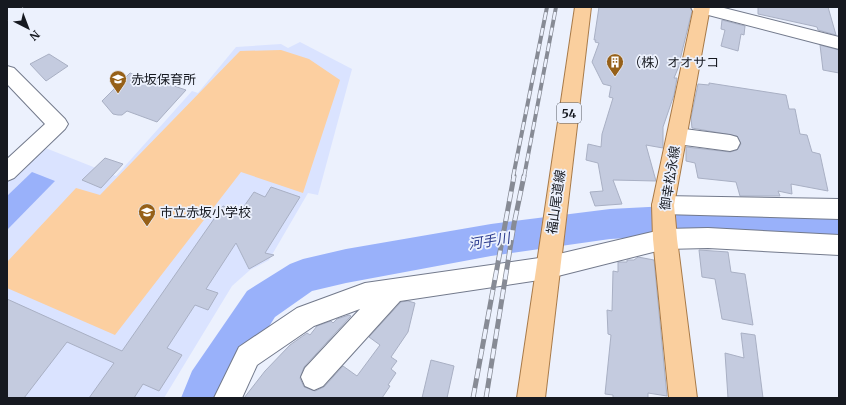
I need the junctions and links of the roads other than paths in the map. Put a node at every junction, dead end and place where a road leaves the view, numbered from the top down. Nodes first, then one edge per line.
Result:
1 (583, 7) edge
2 (701, 7) edge
3 (839, 44) edge
4 (7, 73) edge
5 (677, 136) junction
6 (730, 143) dead end
7 (7, 172) edge
8 (839, 209) edge
9 (664, 222) junction
10 (839, 245) edge
11 (548, 260) junction
12 (394, 290) junction
13 (314, 377) dead end
14 (228, 398) edge
15 (530, 398) edge
16 (683, 398) edge

1 - 11 main road, 福山尾道線 / 54
2 - 3 street
2 - 5 main road, 御幸松永線
4 - 7 street
5 - 6 street
5 - 9 main road, 御幸松永線
8 - 9 street
9 - 10 street
9 - 11 street
9 - 16 main road, 御幸松永線
11 - 12 street
11 - 15 main road, 福山尾道線 / 54
12 - 13 street
12 - 14 street

